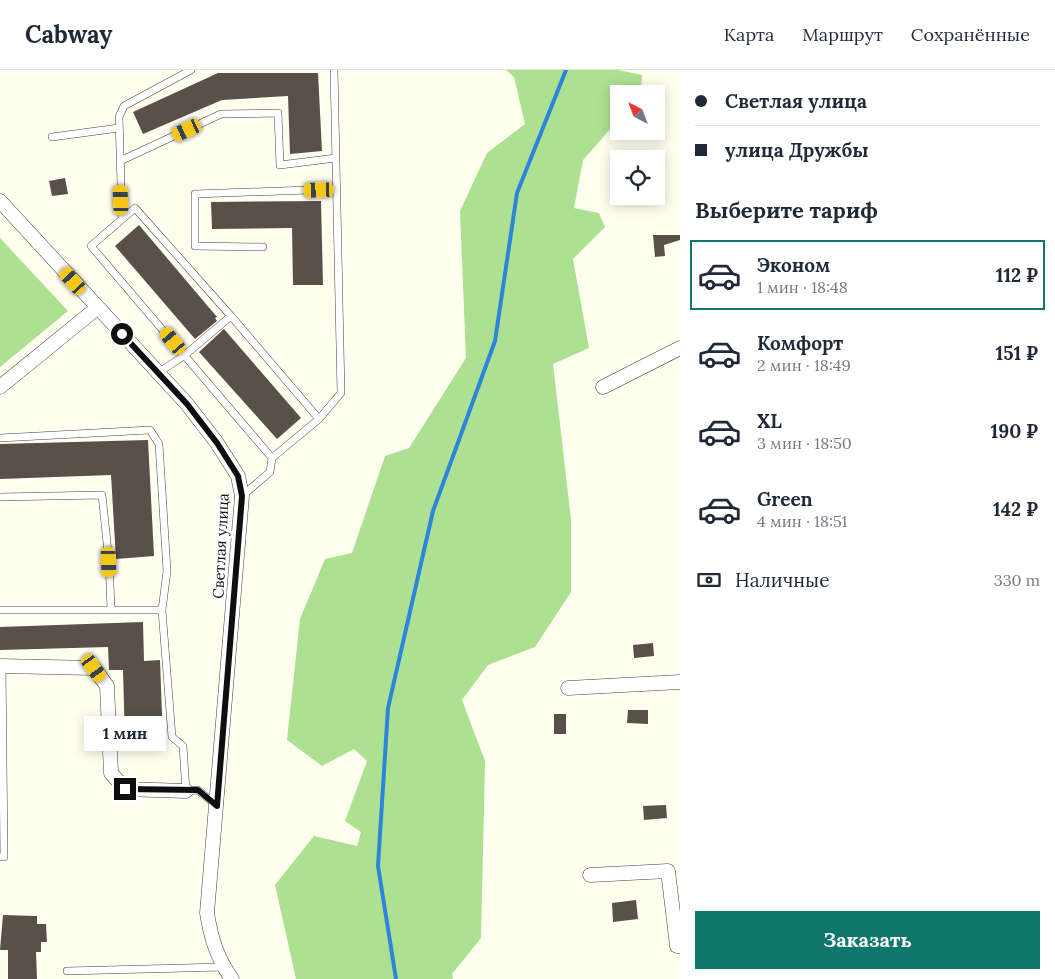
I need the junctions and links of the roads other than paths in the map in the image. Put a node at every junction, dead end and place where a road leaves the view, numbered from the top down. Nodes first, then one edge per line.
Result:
1 (191, 70) edge
2 (334, 70) edge
3 (119, 128) junction
4 (52, 137) dead end
5 (336, 158) junction
6 (120, 162) junction
7 (336, 189) junction
8 (0, 201) edge
9 (122, 219) junction
10 (263, 247) dead end
11 (97, 308) junction
12 (231, 316) junction
13 (680, 348) edge
14 (185, 355) junction
15 (158, 373) junction
16 (0, 387) edge
17 (602, 387) dead end
18 (319, 419) junction
19 (0, 438) edge
20 (272, 458) junction
21 (242, 496) junction
22 (0, 497) edge
23 (111, 608) junction
24 (0, 610) edge
25 (162, 610) junction
26 (1, 666) edge
27 (680, 682) edge
28 (568, 688) dead end
29 (186, 791) junction
30 (217, 806) junction
31 (0, 857) edge
32 (590, 875) dead end
33 (680, 946) edge
34 (223, 967) junction
35 (67, 971) dead end
36 (232, 979) edge

1 - 3 lane
2 - 5 lane
3 - 4 lane
3 - 6 lane
5 - 6 lane
5 - 7 lane
6 - 9 lane
7 - 10 lane
7 - 18 lane
8 - 11 street, Светлая улица
9 - 12 lane
9 - 14 lane
11 - 15 street, Светлая улица
11 - 16 street
12 - 14 lane
12 - 18 lane
13 - 17 street
14 - 15 lane
14 - 20 lane
15 - 21 street, Светлая улица
18 - 20 lane
19 - 25 lane
20 - 21 lane
21 - 30 street, Светлая улица
22 - 23 lane
23 - 24 lane
23 - 25 lane
25 - 29 lane
26 - 29 street
26 - 31 lane
27 - 28 street
29 - 30 lane
30 - 34 street, Светлая улица
32 - 33 street
34 - 35 lane
34 - 36 street, Светлая улица

